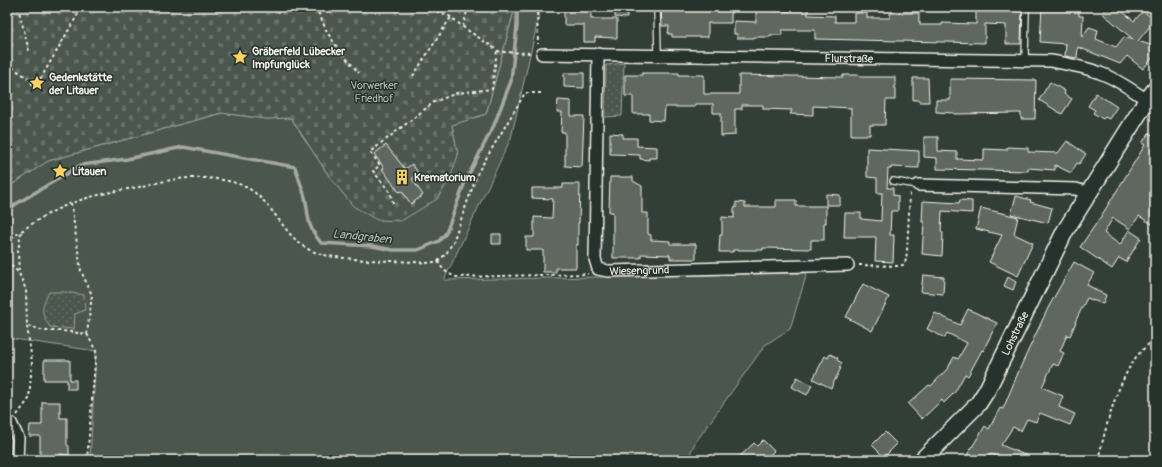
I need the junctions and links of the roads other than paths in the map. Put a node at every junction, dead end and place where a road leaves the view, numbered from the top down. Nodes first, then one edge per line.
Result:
1 (657, 7) edge
2 (1026, 7) edge
3 (540, 50) road end
4 (598, 54) junction
5 (658, 55) junction
6 (1025, 60) junction
7 (1151, 95) edge
8 (893, 181) dead end
9 (918, 185) joint
10 (1088, 193) junction
11 (848, 265) road end
12 (11, 423) road end
13 (17, 460) edge
14 (922, 460) edge

1 - 5 lane
2 - 6 lane
3 - 4 street, Flurstraße
4 - 5 street, Flurstraße
4 - 11 street, Wiesengrund
5 - 6 street, Flurstraße
6 - 7 street, Flurstraße
7 - 10 main road, Lohstraße
8 - 9 lane
9 - 10 street
10 - 14 main road, Lohstraße
12 - 13 street

